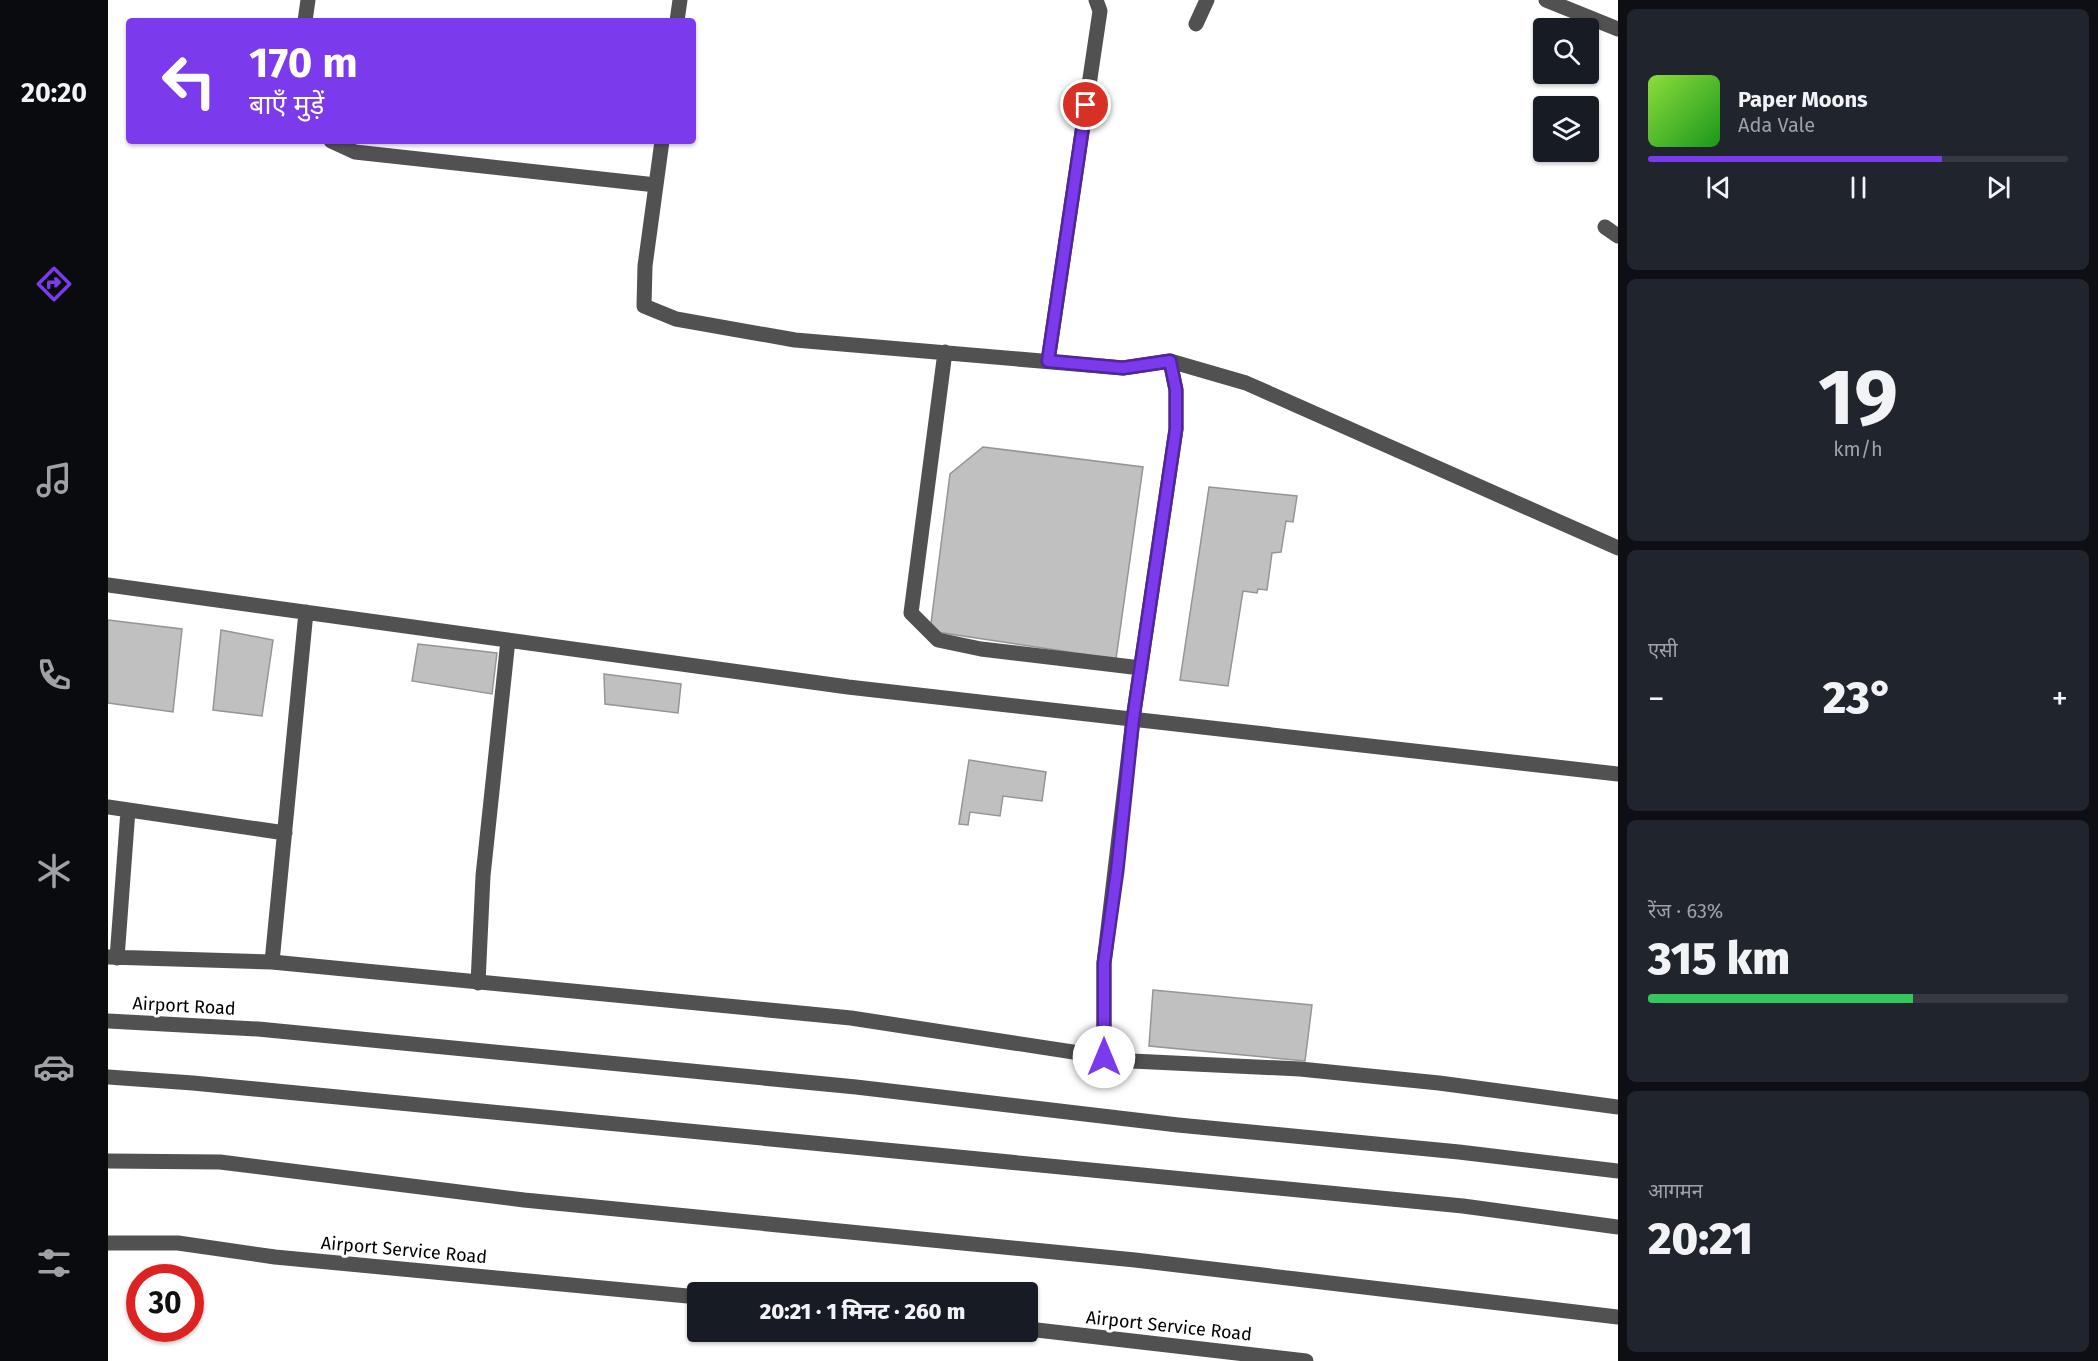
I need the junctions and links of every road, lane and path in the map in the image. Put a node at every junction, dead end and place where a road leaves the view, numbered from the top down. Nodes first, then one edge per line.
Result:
1 (308, 0) edge
2 (680, 0) edge
3 (1096, 0) edge
4 (1207, 0) edge
5 (1546, 0) edge
6 (305, 18) edge
7 (677, 18) edge
8 (1196, 24) dead end
9 (1618, 29) edge
10 (338, 144) edge
11 (662, 144) edge
12 (656, 185) junction
13 (1605, 227) dead end
14 (1618, 236) edge
15 (945, 352) junction
16 (1048, 361) junction
17 (1170, 361) junction
18 (1618, 548) edge
19 (108, 585) edge
20 (306, 612) junction
21 (508, 640) junction
22 (1141, 668) junction
23 (1133, 719) junction
24 (1618, 774) edge
25 (108, 807) edge
26 (128, 810) junction
27 (285, 832) junction
28 (113, 957) edge
29 (272, 962) junction
30 (478, 983) junction
31 (108, 1021) edge
32 (1104, 1057) junction
33 (108, 1077) edge
34 (1618, 1107) edge
35 (108, 1161) edge
36 (1618, 1171) edge
37 (1618, 1227) edge
38 (108, 1243) edge
39 (687, 1296) edge
40 (1618, 1317) edge
41 (1038, 1330) edge
42 (1306, 1361) edge

1 - 6 street
2 - 7 street
3 - 16 street
4 - 8 street
5 - 9 street
10 - 12 street
11 - 12 street
12 - 15 street
13 - 14 street
15 - 16 street
15 - 22 street
16 - 17 street
17 - 18 street
17 - 22 street
19 - 20 street
20 - 21 street
20 - 27 street
21 - 23 street
21 - 30 street
22 - 23 street
23 - 24 street
23 - 32 street
25 - 26 street
26 - 27 street
26 - 28 street
27 - 29 street
28 - 29 street
29 - 30 street
30 - 32 street
31 - 36 street, Airport Road
32 - 34 street
33 - 37 street
35 - 40 street
38 - 39 street, Airport Service Road
41 - 42 street, Airport Service Road

